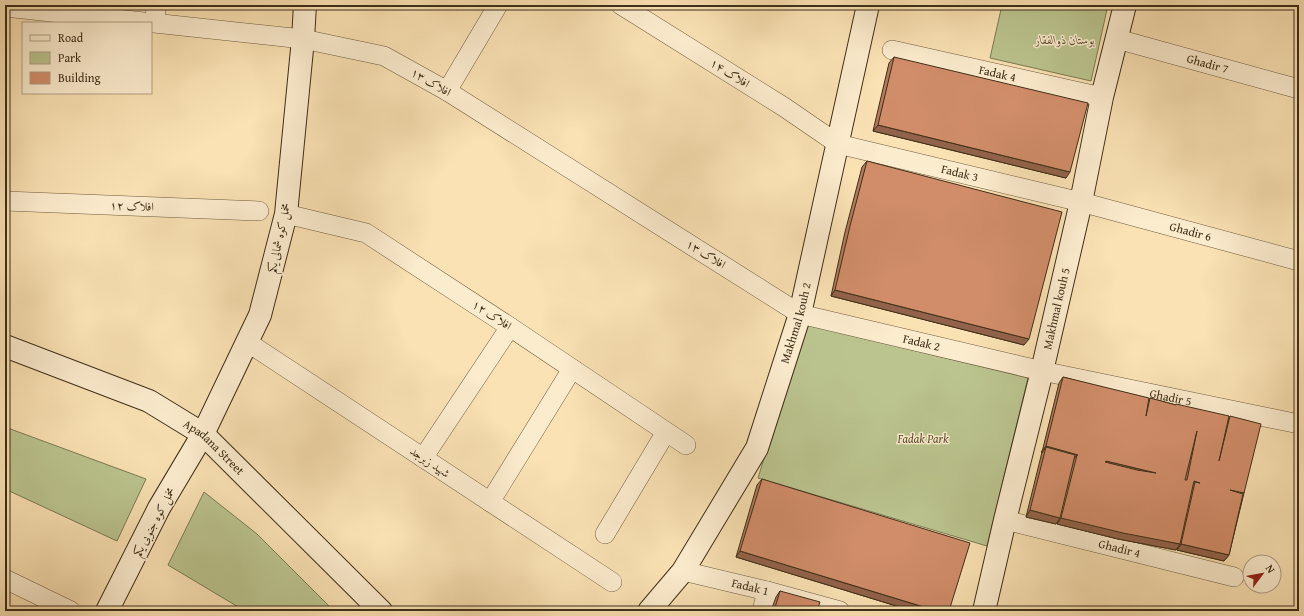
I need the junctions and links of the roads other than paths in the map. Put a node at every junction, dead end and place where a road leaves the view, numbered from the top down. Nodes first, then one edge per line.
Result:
1 (305, 5) edge
2 (498, 5) edge
3 (621, 5) edge
4 (868, 5) edge
5 (1125, 5) edge
6 (5, 7) edge
7 (156, 14) edge
8 (303, 39) junction
9 (1117, 39) junction
10 (892, 50) dead end
11 (1299, 89) edge
12 (447, 91) junction
13 (1102, 96) junction
14 (838, 144) junction
15 (5, 201) edge
16 (1081, 202) junction
17 (258, 211) dead end
18 (286, 214) junction
19 (1299, 261) edge
20 (800, 314) junction
21 (510, 327) junction
22 (247, 342) junction
23 (5, 346) edge
24 (572, 368) junction
25 (1042, 371) junction
26 (1299, 424) edge
27 (666, 432) junction
28 (203, 434) junction
29 (686, 445) dead end
30 (423, 458) junction
31 (490, 502) junction
32 (1005, 520) junction
33 (605, 534) dead end
34 (683, 571) junction
35 (1234, 577) dead end
36 (5, 579) edge
37 (612, 582) dead end
38 (767, 591) junction
39 (71, 611) edge
40 (107, 611) edge
41 (381, 611) edge
42 (649, 611) edge
43 (762, 611) edge
44 (840, 611) edge
45 (984, 611) edge

1 - 8 street, مخمل کوه شمالی‌ یکم
2 - 12 street
3 - 14 street, افلاک ۱۴
4 - 14 street, Makhmal kouh 2
5 - 9 street, Makhmal kouh 5
6 - 7 street, افلاک ۱۳
7 - 8 street, افلاک ۱۳
8 - 12 street, افلاک ۱۳
8 - 18 street, مخمل کوه شمالی‌ یکم
9 - 11 street, Ghadir 7
9 - 13 street, Makhmal kouh 5
10 - 13 street, Fadak 4
12 - 20 street, افلاک ۱۳
13 - 16 street, Makhmal kouh 5
14 - 16 street, Fadak 3
14 - 20 street, Makhmal kouh 2
15 - 17 street, افلاک ۱۲
16 - 19 street, Ghadir 6
16 - 25 street, Makhmal kouh 5
18 - 21 street, افلاک ۱۲
18 - 22 street, مخمل کوه شمالی‌ یکم
20 - 25 street, Fadak 2
20 - 34 street, Makhmal kouh 2
21 - 24 street, افلاک ۱۲
21 - 30 street
22 - 28 street, مخمل کوه شمالی‌ یکم
22 - 30 street, شهید زبرجد
23 - 28 street, Apadana Street
24 - 27 street, افلاک ۱۲
24 - 31 street
25 - 26 street, Ghadir 5
25 - 32 street, Makhmal kouh 5
27 - 29 street, افلاک ۱۲
27 - 33 street
28 - 40 street, مخمل کوه جنوبی یکم
28 - 41 street, Apadana Street
30 - 31 street, شهید زبرجد
31 - 37 street, شهید زبرجد
32 - 35 street, Ghadir 4
32 - 45 street, Makhmal kouh 5
34 - 38 street, Fadak 1
34 - 42 street, Makhmal kouh 2
36 - 39 street
38 - 43 street
38 - 44 street, Fadak 1

